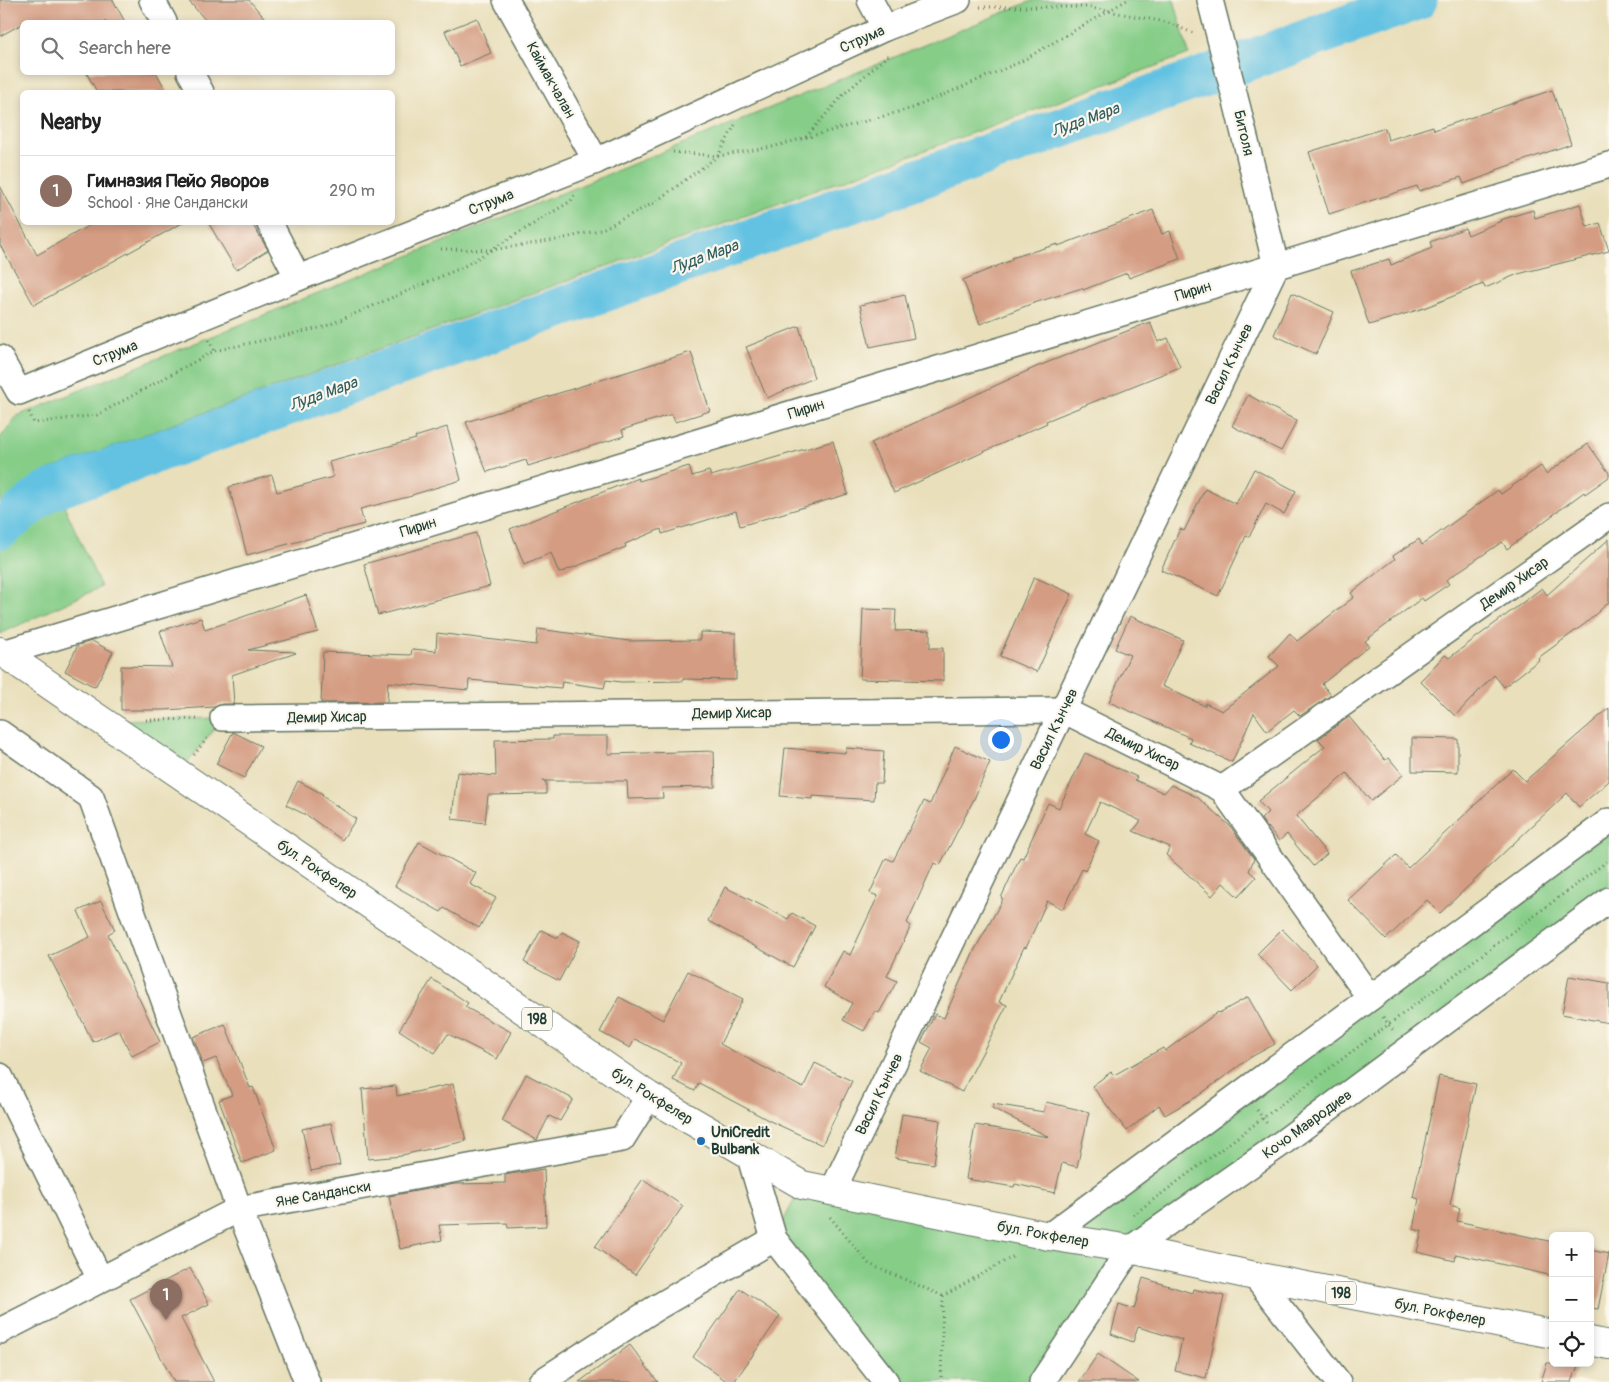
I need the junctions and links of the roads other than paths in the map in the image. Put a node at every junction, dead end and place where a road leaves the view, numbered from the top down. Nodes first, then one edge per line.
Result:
1 (152, 0) edge
2 (506, 0) edge
3 (870, 0) edge
4 (1210, 0) edge
5 (968, 3) edge
6 (163, 20) edge
7 (889, 39) junction
8 (192, 75) edge
9 (200, 90) edge
10 (596, 161) junction
11 (1609, 165) edge
12 (271, 225) edge
13 (1276, 266) junction
14 (298, 278) junction
15 (0, 358) edge
16 (1609, 516) edge
17 (1, 653) edge
18 (1063, 710) junction
19 (223, 718) road end
20 (0, 732) edge
21 (1222, 789) junction
22 (1609, 821) edge
23 (1609, 900) edge
24 (1370, 998) junction
25 (0, 1076) edge
26 (649, 1096) junction
27 (749, 1154) junction
28 (829, 1203) junction
29 (240, 1209) junction
30 (1049, 1236) junction
31 (774, 1239) junction
32 (1130, 1249) junction
33 (1255, 1276) junction
34 (100, 1279) junction
35 (0, 1331) edge
36 (1549, 1333) edge
37 (1594, 1342) edge
38 (1609, 1345) edge
39 (307, 1382) edge
40 (541, 1382) edge
41 (886, 1382) edge
42 (1042, 1382) edge
43 (1338, 1382) edge

1 - 6 street
2 - 10 street, Каймакчалан
3 - 7 street
4 - 13 street, Битоля
5 - 7 street, Струма
7 - 10 street, Струма
8 - 9 street
10 - 14 street, Струма
11 - 13 street, Пирин
12 - 14 street
13 - 17 street, Пирин
13 - 18 street, Васил Кънчев
14 - 15 street, Струма
16 - 21 street, Демир Хисар
17 - 26 main road, бул. Рокфелер / 198
18 - 19 street, Демир Хисар
18 - 21 street, Демир Хисар
18 - 28 street, Васил Кънчев
20 - 29 street
21 - 24 street, Демир Хисар
22 - 24 street
23 - 32 street, Кочо Мавродиев
24 - 30 street
25 - 34 street
26 - 27 main road, бул. Рокфелер / 198
26 - 29 street, Яне Сандански
27 - 28 main road, бул. Рокфелер / 198
27 - 31 street
28 - 30 main road, бул. Рокфелер / 198
29 - 34 street, Яне Сандански
29 - 39 street
30 - 32 main road, бул. Рокфелер / 198
31 - 40 street
31 - 41 street
32 - 33 main road, бул. Рокфелер / 198
32 - 42 street, Кочо Мавродиев
33 - 36 main road, бул. Рокфелер / 198
33 - 43 street
34 - 35 street, Яне Сандански
37 - 38 main road

